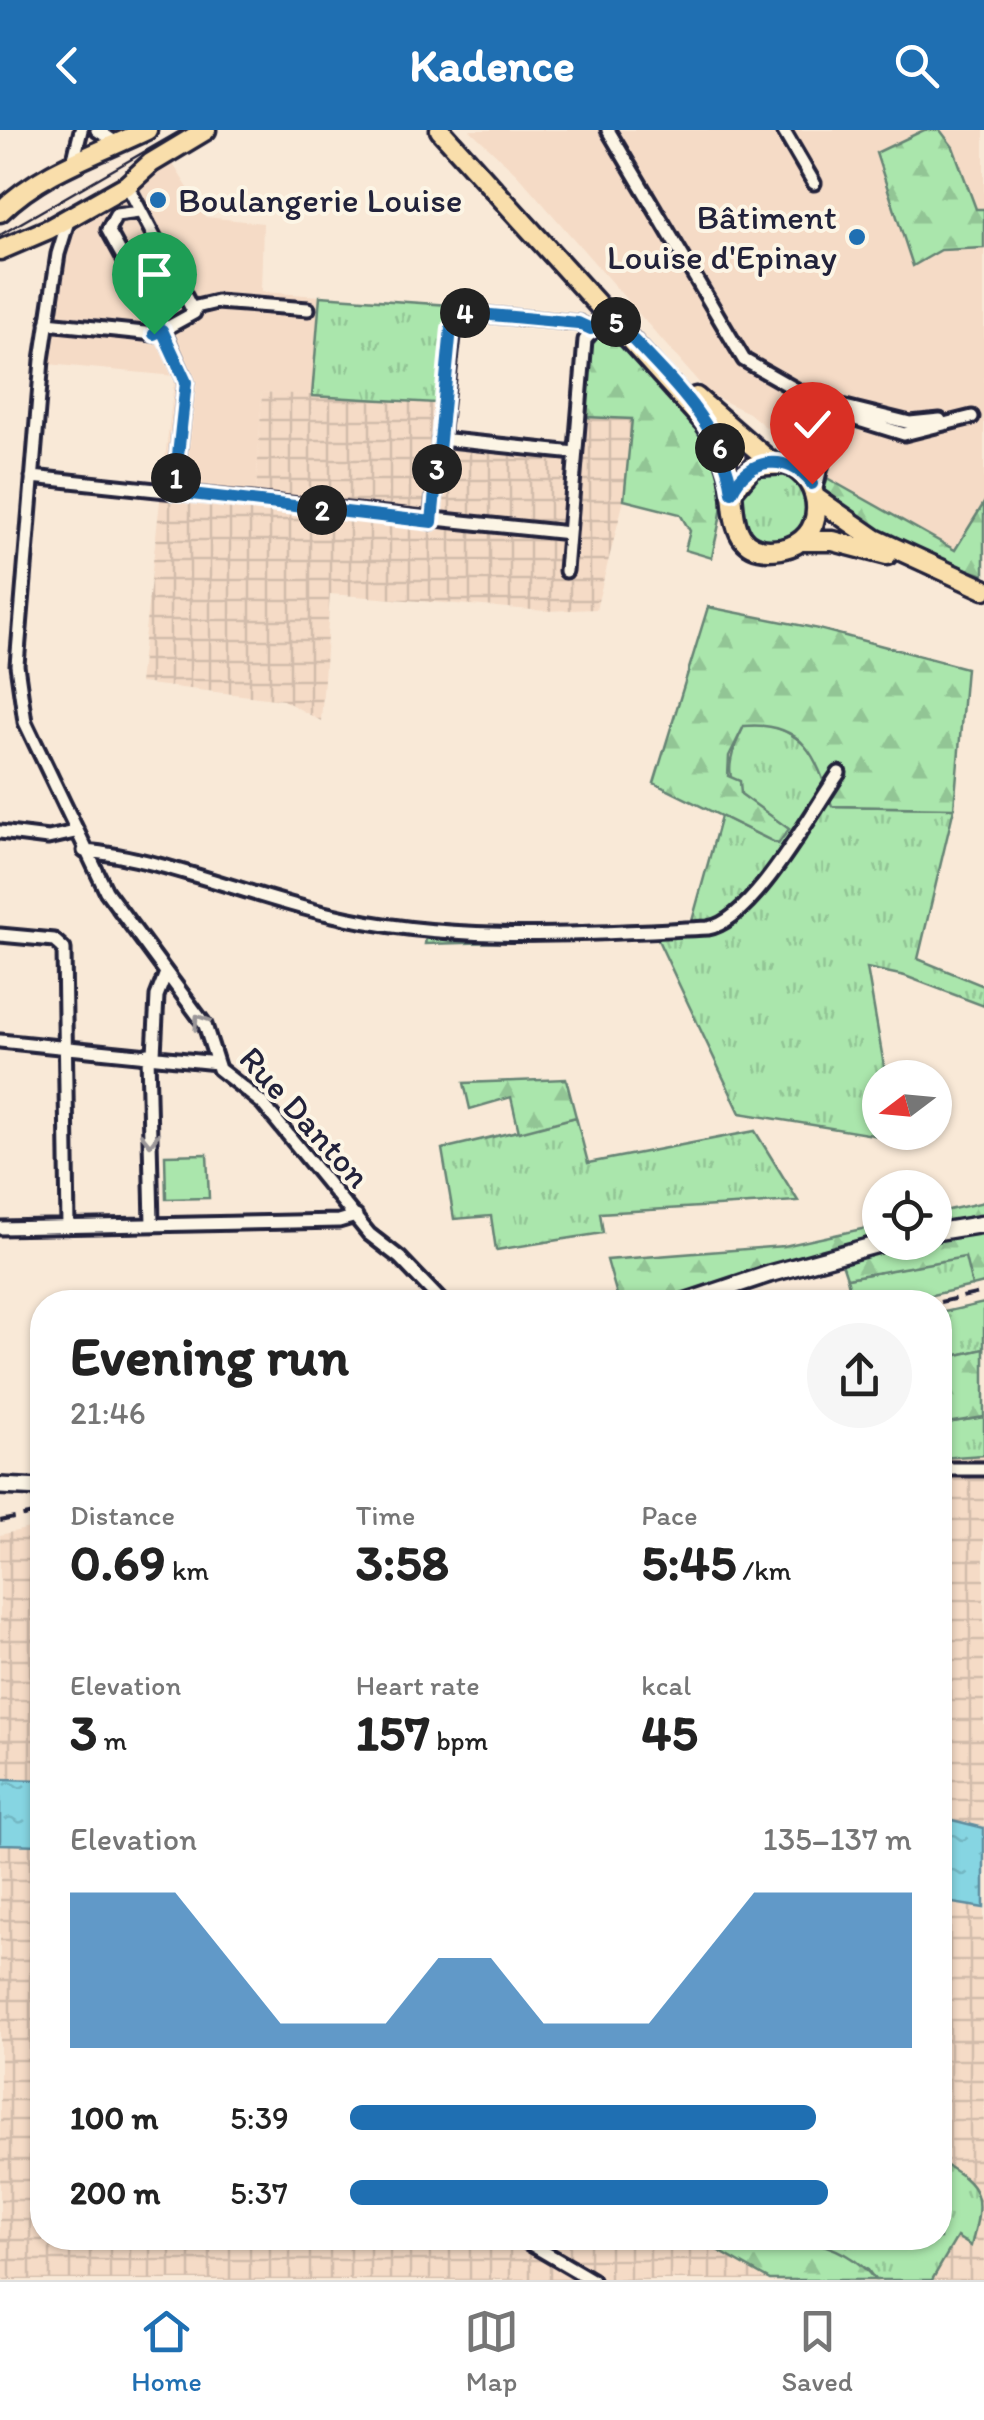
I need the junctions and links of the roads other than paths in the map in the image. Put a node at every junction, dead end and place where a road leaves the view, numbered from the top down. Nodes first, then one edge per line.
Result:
1 (81, 130) edge
2 (97, 130) edge
3 (147, 130) edge
4 (206, 130) edge
5 (440, 130) edge
6 (450, 130) edge
7 (608, 130) edge
8 (783, 130) edge
9 (119, 141) junction
10 (73, 163) junction
11 (133, 180) junction
12 (814, 182) dead end
13 (4, 208) edge
14 (139, 212) junction
15 (69, 218) junction
16 (38, 234) junction
17 (0, 250) edge
18 (58, 254) junction
19 (192, 308) junction
20 (308, 309) dead end
21 (608, 313) junction
22 (47, 323) junction
23 (591, 329) junction
24 (162, 330) junction
25 (841, 410) junction
26 (978, 417) edge
27 (440, 440) junction
28 (575, 453) junction
29 (776, 462) junction
30 (32, 478) junction
31 (174, 492) junction
32 (732, 492) junction
33 (816, 495) junction
34 (432, 522) junction
35 (569, 534) junction
36 (800, 541) junction
37 (566, 570) dead end
38 (954, 577) junction
39 (984, 589) edge
40 (839, 773) dead end
41 (0, 832) edge
42 (74, 832) junction
43 (84, 851) junction
44 (0, 935) edge
45 (166, 973) junction
46 (0, 1041) edge
47 (66, 1047) junction
48 (151, 1054) junction
49 (217, 1064) junction
50 (356, 1216) junction
51 (152, 1224) junction
52 (984, 1224) edge
53 (68, 1226) junction
54 (0, 1228) edge
55 (952, 1229) edge
56 (862, 1249) edge
57 (430, 1290) edge
58 (721, 1290) edge
59 (984, 1469) edge
60 (952, 1470) edge
61 (0, 1486) edge
62 (30, 1487) edge
63 (541, 2250) edge
64 (592, 2280) edge

1 - 10 street
2 - 9 street
3 - 9 main road
4 - 11 main road
5 - 21 main road
6 - 29 main road
7 - 25 street
8 - 12 street
9 - 10 main road
9 - 11 main road
10 - 13 main road
11 - 14 street
11 - 15 main road
13 - 16 main road
14 - 19 street
14 - 24 street
15 - 16 main road
15 - 18 street, Rue Danton
16 - 17 main road
16 - 18 street
18 - 22 street, Rue Danton
19 - 20 street
19 - 24 street
21 - 23 street
21 - 32 main road
22 - 24 street
22 - 30 street, Rue Danton
23 - 27 street
23 - 28 street
24 - 31 street
25 - 26 street
25 - 29 street
25 - 33 street
27 - 28 street
27 - 34 street
28 - 35 street
29 - 32 main road
29 - 33 main road
30 - 31 street
30 - 42 street, Rue Danton
31 - 34 street
32 - 36 main road
33 - 36 main road
33 - 38 main road
34 - 35 street
35 - 37 street
36 - 38 main road
38 - 39 main road
40 - 43 street
41 - 42 street
42 - 43 street, Rue Danton
43 - 45 street, Rue Danton
44 - 47 street
45 - 48 street
49 -> 45 street, Rue Danton
46 - 47 street
47 - 48 street
47 - 53 street
48 - 49 street
48 -> 51 street
49 - 50 street, Rue Danton
50 - 51 street
50 - 57 street, Rue Danton
51 - 53 street
52 - 55 street
53 - 54 street
56 - 58 street
59 - 60 street
61 - 62 street
63 - 64 street

